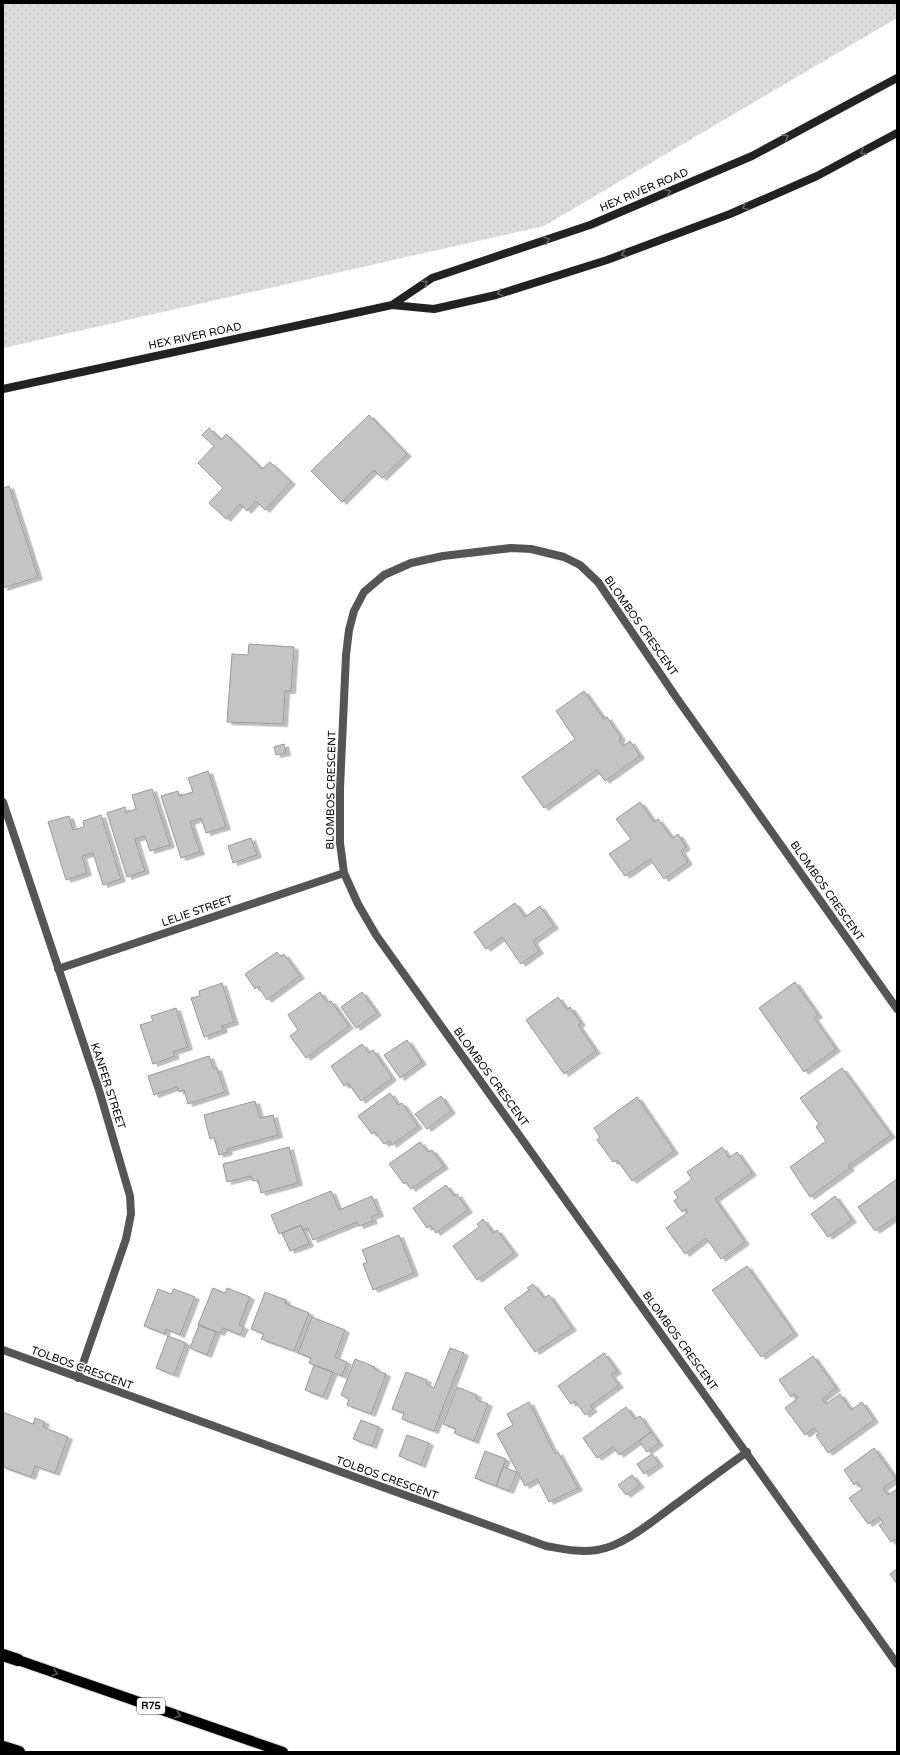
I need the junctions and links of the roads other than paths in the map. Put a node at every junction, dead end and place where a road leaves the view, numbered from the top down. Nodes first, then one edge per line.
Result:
1 (897, 78) edge
2 (897, 133) edge
3 (392, 305) junction
4 (3, 388) edge
5 (3, 802) edge
6 (344, 873) junction
7 (58, 969) junction
8 (897, 1009) edge
9 (3, 1350) edge
10 (78, 1378) junction
11 (747, 1452) junction
12 (3, 1655) edge
13 (18, 1660) joint
14 (897, 1664) edge
15 (3, 1747) edge
16 (19, 1752) edge
17 (283, 1752) edge

3 -> 1 street, HEX RIVER ROAD
2 -> 3 street, HEX RIVER ROAD
3 - 4 street, HEX RIVER ROAD
5 - 7 street, KANFER STREET
6 - 7 street, LELIE STREET
6 - 8 street, BLOMBOS CRESCENT
6 - 11 street, BLOMBOS CRESCENT
7 - 10 street, KANFER STREET
9 - 10 street, TOLBOS CRESCENT
10 - 11 street, TOLBOS CRESCENT
11 - 14 street, BLOMBOS CRESCENT
12 - 13 highway, R75
13 -> 17 main road, R75
15 - 16 highway

